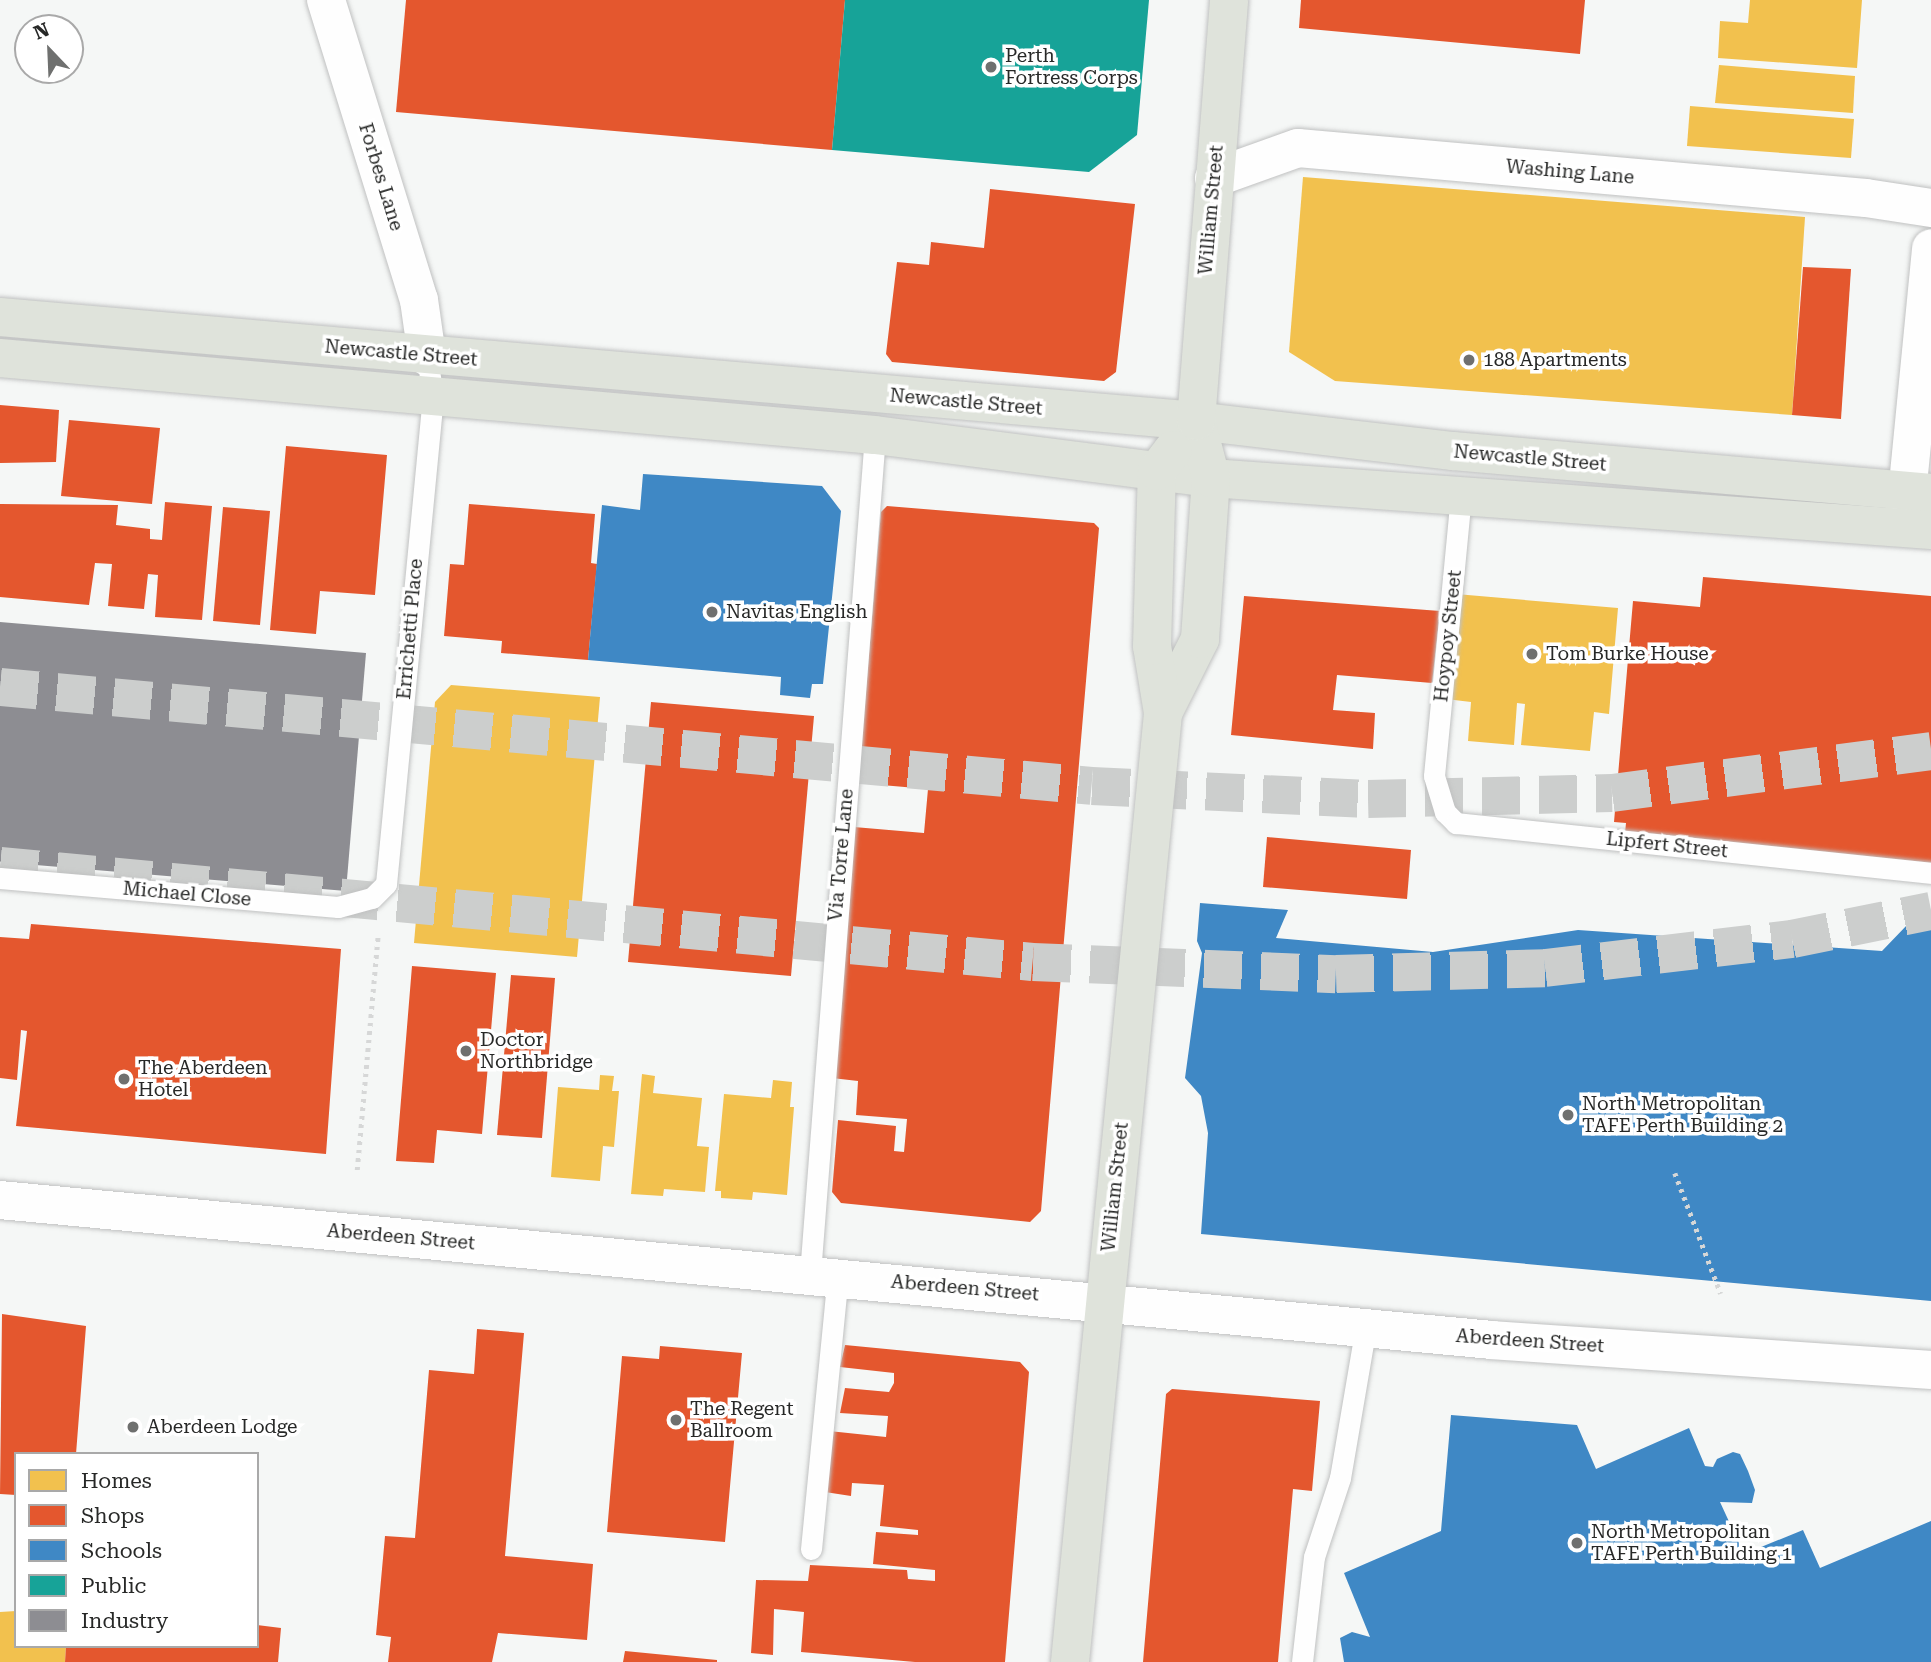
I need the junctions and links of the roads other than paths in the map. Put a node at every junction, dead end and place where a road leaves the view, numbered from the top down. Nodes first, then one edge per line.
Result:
1 (326, 0) edge
2 (1229, 0) edge
3 (1214, 177) junction
4 (1931, 208) edge
5 (1931, 248) edge
6 (0, 317) edge
7 (427, 355) junction
8 (0, 358) edge
9 (433, 398) junction
10 (1196, 421) junction
11 (875, 436) junction
12 (1157, 471) junction
13 (1211, 478) junction
14 (1461, 495) junction
15 (1918, 510) edge
16 (1163, 713) junction
17 (1434, 776) joint
18 (1931, 873) edge
19 (0, 878) edge
20 (372, 898) joint
21 (0, 1200) edge
22 (824, 1275) junction
23 (1103, 1301) junction
24 (1366, 1326) junction
25 (1931, 1370) edge
26 (811, 1549) dead end
27 (1070, 1662) edge
28 (1302, 1662) edge

1 - 7 street, Forbes Lane
2 - 3 main road, William Street
3 - 4 street, Washing Lane
3 - 10 main road, William Street
5 - 15 street
6 - 7 main road, Newcastle Street
7 - 9 lane, Errichetti Place
7 - 10 main road, Newcastle Street
8 - 9 main road, Newcastle Street
9 - 11 main road, Newcastle Street
9 - 20 lane, Errichetti Place
10 - 12 main road
10 - 13 main road, William Street
10 - 15 main road, Newcastle Street
11 - 12 main road, Newcastle Street
11 - 22 lane, Via Torre Lane
12 - 13 main road, Newcastle Street
12 - 16 main road, William Street
13 - 14 main road, Newcastle Street
13 - 16 main road, William Street
14 - 15 main road, Newcastle Street
14 - 17 lane, Hoypoy Street
16 - 23 main road, William Street
17 - 18 lane, Lipfert Street
19 - 20 lane, Michael Close
21 - 22 street, Aberdeen Street
22 - 23 street, Aberdeen Street
22 - 26 lane, Via Torre Lane
23 - 24 street, Aberdeen Street
23 - 27 main road, William Street
24 - 25 street, Aberdeen Street
24 - 28 lane

